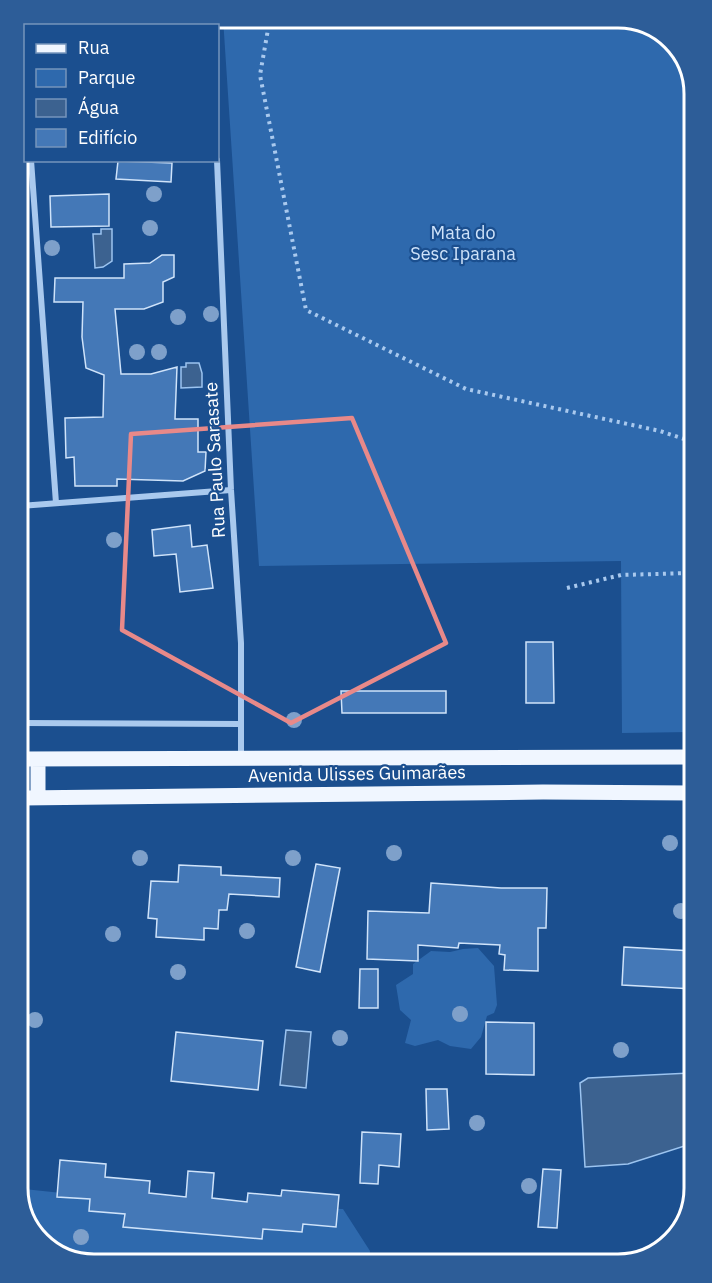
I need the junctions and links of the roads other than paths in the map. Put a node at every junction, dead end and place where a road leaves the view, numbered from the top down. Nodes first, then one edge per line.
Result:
1 (31, 162) edge
2 (216, 162) edge
3 (231, 490) junction
4 (56, 503) junction
5 (29, 505) edge
6 (28, 723) edge
7 (241, 724) junction
8 (684, 757) edge
9 (28, 759) edge
10 (38, 759) junction
11 (241, 759) junction
12 (684, 793) edge
13 (38, 797) junction
14 (28, 798) edge

1 - 4 street
2 - 3 street, Rua Paulo Sarasate
3 - 4 street
3 - 7 street, Rua Paulo Sarasate
4 - 5 street
6 - 7 street
7 - 11 street, Rua Paulo Sarasate
8 - 11 main road, Avenida Ulisses Guimarães
9 - 10 main road, Avenida Ulisses Guimarães
10 - 11 main road, Avenida Ulisses Guimarães
10 - 13 main road
12 - 13 main road, Avenida Ulisses Guimarães
13 - 14 main road, Avenida Ulisses Guimarães

